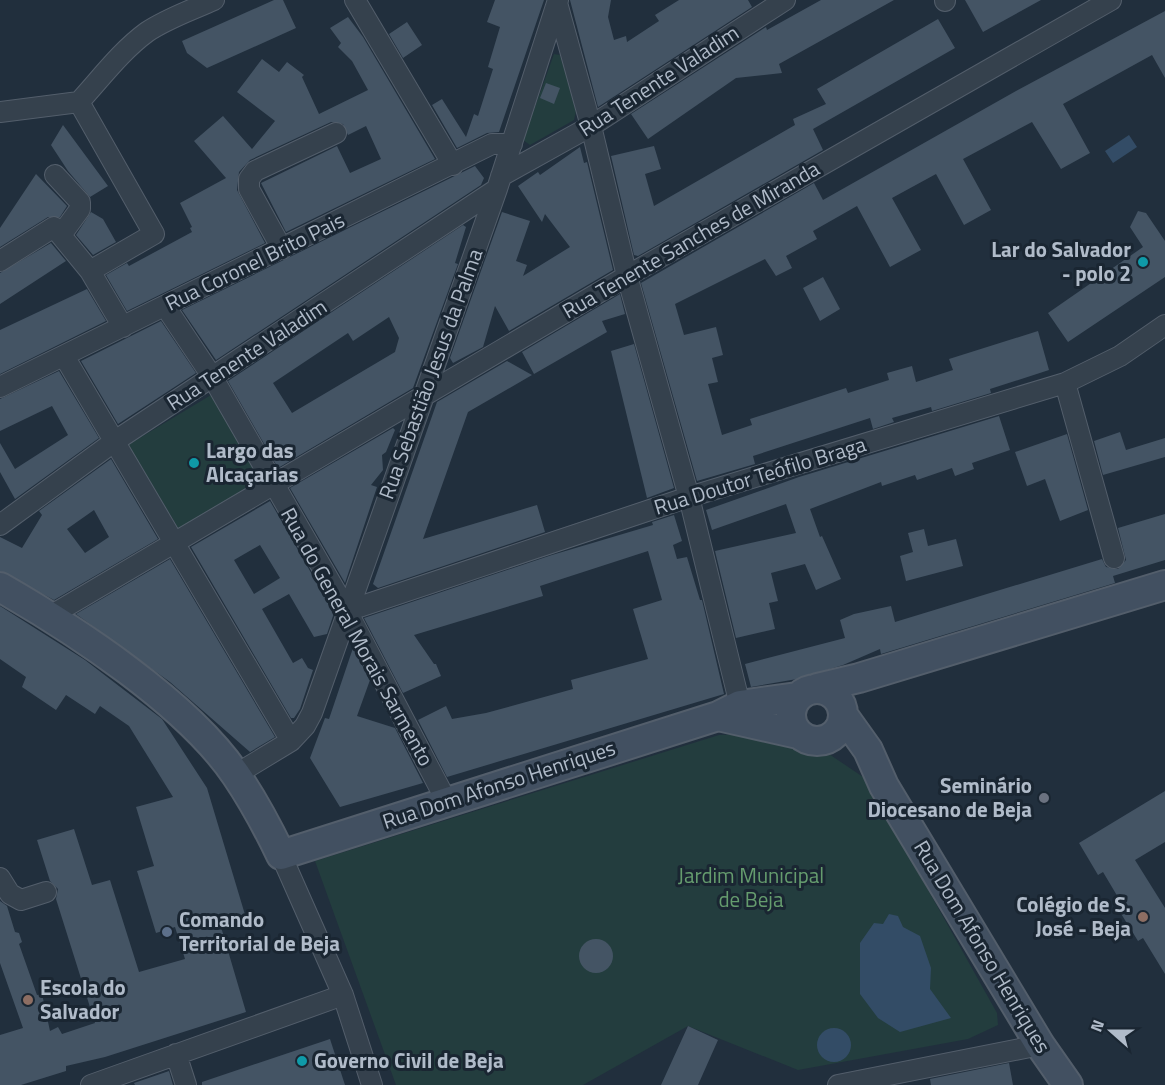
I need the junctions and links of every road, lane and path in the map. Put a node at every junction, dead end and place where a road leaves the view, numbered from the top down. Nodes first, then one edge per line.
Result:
1 (214, 0) edge
2 (355, 0) edge
3 (1112, 0) edge
4 (557, 1) edge
5 (783, 1) edge
6 (79, 102) junction
7 (0, 112) edge
8 (591, 126) junction
9 (336, 133) dead end
10 (512, 144) junction
11 (453, 165) junction
12 (55, 175) dead end
13 (499, 183) junction
14 (61, 235) junction
15 (282, 249) junction
16 (0, 261) edge
17 (90, 271) junction
18 (627, 276) junction
19 (165, 306) junction
20 (1165, 325) edge
21 (123, 327) junction
22 (64, 356) junction
23 (213, 378) junction
24 (1065, 383) junction
25 (0, 387) edge
26 (423, 396) junction
27 (116, 441) junction
28 (273, 484) junction
29 (689, 497) junction
30 (0, 525) edge
31 (173, 545) junction
32 (1114, 558) dead end
33 (1165, 585) edge
34 (0, 587) edge
35 (347, 611) junction
36 (50, 616) junction
37 (852, 680) junction
38 (807, 692) junction
39 (729, 710) junction
40 (843, 711) junction
41 (808, 738) junction
42 (291, 741) junction
43 (235, 775) junction
44 (884, 786) junction
45 (447, 802) junction
46 (281, 855) junction
47 (8, 892) edge
48 (46, 892) dead end
49 (343, 995) junction
50 (1040, 1045) junction
51 (176, 1053) junction
52 (122, 1079) edge
53 (91, 1085) edge
54 (186, 1085) edge
55 (372, 1085) edge
56 (838, 1085) edge
57 (1068, 1085) edge

1 - 6 street
2 - 11 street
3 - 18 street, Rua Tenente Sanches de Miranda
4 - 8 street
4 - 10 street, Rua Sebastião Jesus da Palma
5 - 8 street, Rua Tenente Valadim
6 - 7 street
6 - 17 street
8 - 13 street, Rua Tenente Valadim
8 - 18 street
9 - 15 street
10 - 11 street, Rua Coronel Brito Pais
10 - 13 street, Rua Sebastião Jesus da Palma
11 - 15 street, Rua Coronel Brito Pais
12 - 14 street
13 - 23 street, Rua Tenente Valadim
13 - 26 street, Rua Sebastião Jesus da Palma
14 - 16 street
14 - 17 street
15 - 19 street, Rua Coronel Brito Pais
17 - 21 street
18 - 26 street, Rua Tenente Sanches de Miranda
18 - 29 street
19 - 21 street, Rua Coronel Brito Pais
19 - 23 street, Rua do General Morais Sarmento
20 - 24 street, Rua Doutor Teófilo Braga
21 - 22 street, Rua Coronel Brito Pais
22 - 25 street, Rua Coronel Brito Pais
22 - 27 street
23 - 27 street, Rua Tenente Valadim
23 - 28 street, Rua do General Morais Sarmento
24 - 29 street, Rua Doutor Teófilo Braga
24 - 32 street
26 - 28 street, Rua Tenente Sanches de Miranda
26 - 35 street, Rua Sebastião Jesus da Palma
27 - 30 street, Rua Tenente Valadim
27 - 31 street
28 - 31 street
28 - 35 street, Rua do General Morais Sarmento
29 - 35 street, Rua Doutor Teófilo Braga
29 - 39 street
31 - 36 street
31 - 42 street
33 - 37 main road, Rua Dom Afonso Henriques
34 - 36 main road
35 - 42 street, Rua Sebastião Jesus da Palma
35 - 45 street, Rua do General Morais Sarmento
36 - 43 main road
37 - 38 main road, Rua Dom Afonso Henriques
37 - 40 main road
38 - 39 main road, Rua Dom Afonso Henriques
38 - 40 main road
38 - 41 main road
39 - 41 main road
39 - 45 main road, Rua Dom Afonso Henriques
40 - 41 main road
40 - 44 main road, Rua Dom Afonso Henriques
41 - 44 main road
42 - 43 street
43 - 46 main road
44 - 50 main road, Rua Dom Afonso Henriques
45 - 46 main road, Rua Dom Afonso Henriques
46 - 49 street
47 - 48 street
49 - 51 street
49 - 55 street
50 - 56 street
50 - 57 main road, Rua Dom Afonso Henriques
51 - 52 street
51 - 54 street
52 - 53 street

